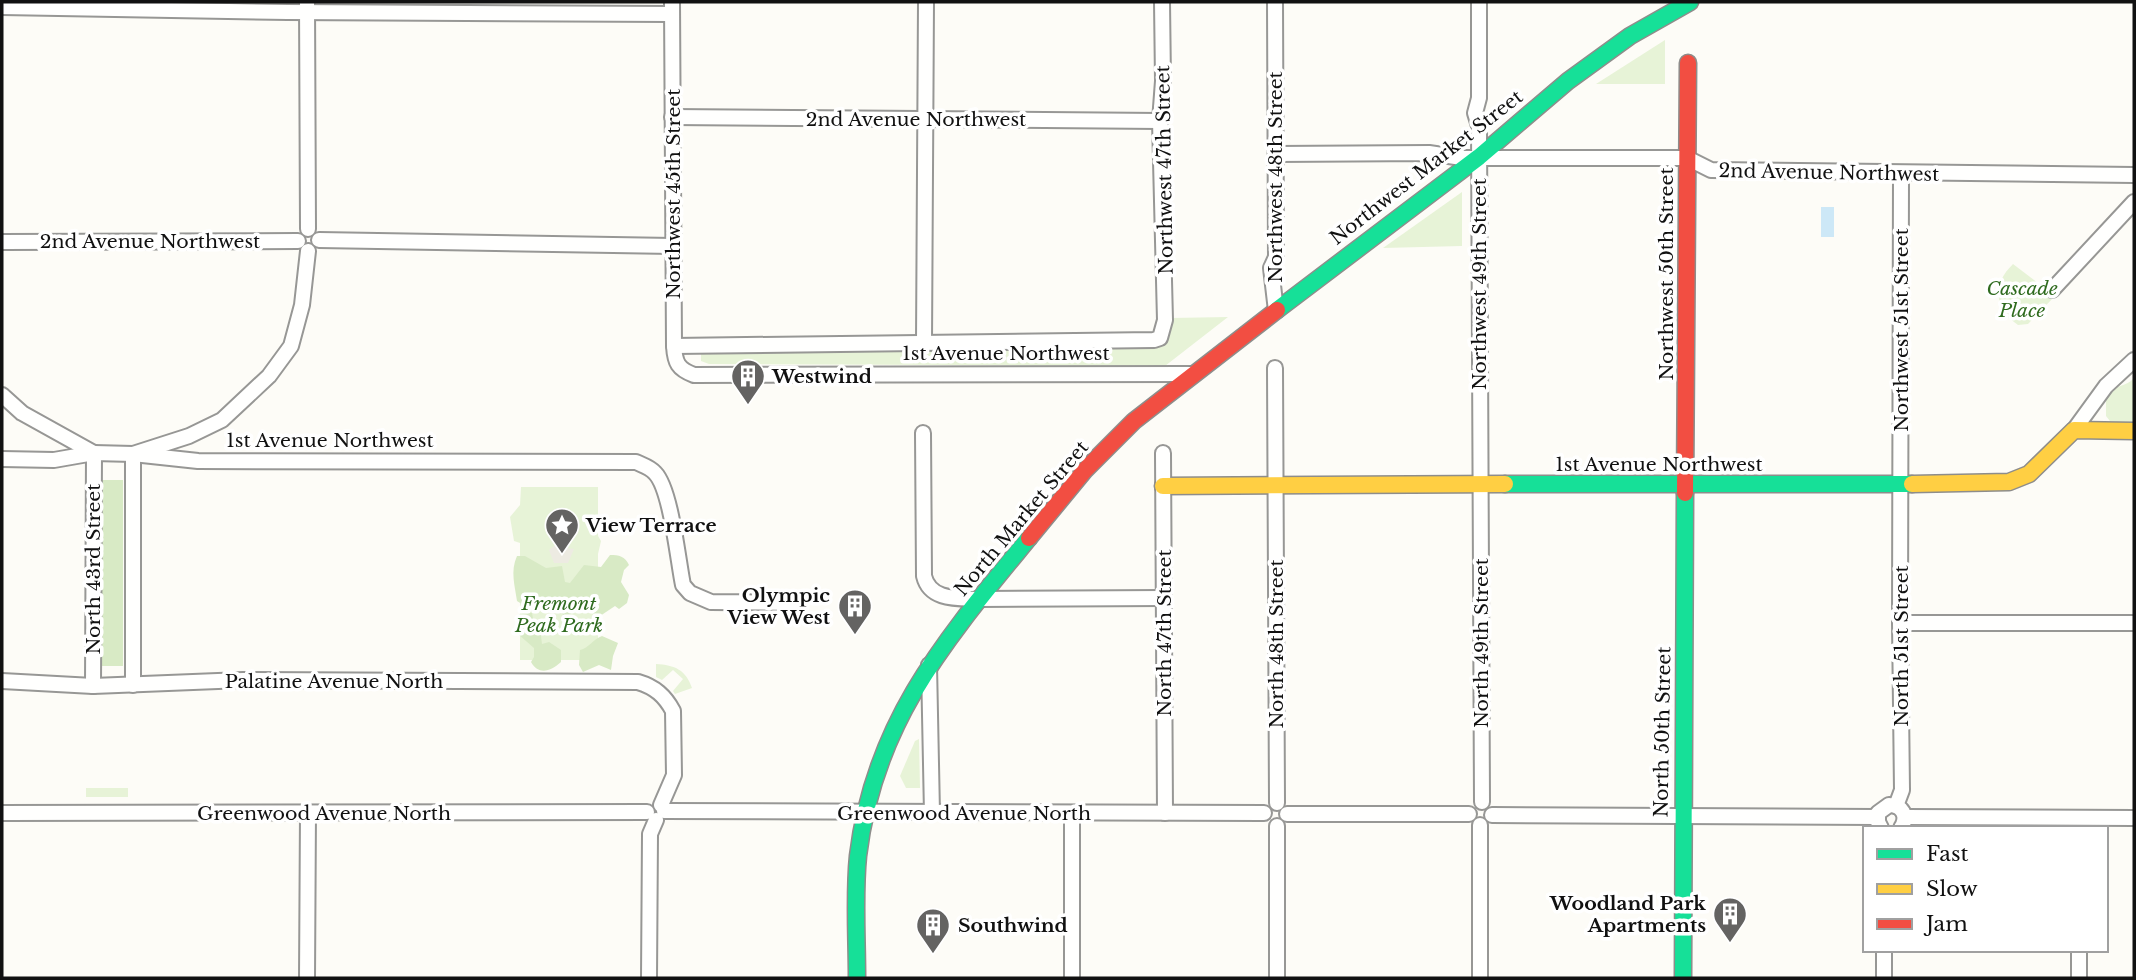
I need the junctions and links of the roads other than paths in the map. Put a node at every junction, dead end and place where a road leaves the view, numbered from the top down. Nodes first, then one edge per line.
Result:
1 (926, 2) edge
2 (1162, 2) edge
3 (1275, 2) edge
4 (1479, 2) edge
5 (1690, 2) edge
6 (2, 7) edge
7 (307, 7) edge
8 (672, 8) edge
9 (1688, 63) dead end
10 (672, 117) junction
11 (924, 119) junction
12 (1160, 121) junction
13 (1276, 154) junction
14 (1479, 157) junction
15 (1687, 158) junction
16 (1901, 174) junction
17 (2134, 175) edge
18 (2134, 202) edge
19 (2, 242) edge
20 (308, 244) junction
21 (673, 246) junction
22 (2052, 290) dead end
23 (1276, 311) junction
24 (1160, 338) joint
25 (924, 343) junction
26 (674, 346) junction
27 (2134, 360) edge
28 (1275, 368) dead end
29 (1193, 374) junction
30 (695, 375) joint
31 (2, 395) edge
32 (2074, 430) junction
33 (2134, 431) edge
34 (923, 433) dead end
35 (94, 453) junction
36 (1163, 453) dead end
37 (133, 454) junction
38 (2, 460) edge
39 (1479, 484) junction
40 (1275, 485) junction
41 (1900, 485) junction
42 (1163, 486) junction
43 (1686, 486) junction
44 (1164, 598) junction
45 (979, 599) junction
46 (800, 603) dead end
47 (1900, 623) junction
48 (2134, 624) edge
49 (929, 665) junction
50 (2, 681) edge
51 (93, 685) junction
52 (133, 685) junction
53 (1482, 803) junction
54 (307, 812) junction
55 (657, 812) junction
56 (866, 812) junction
57 (2, 813) edge
58 (932, 813) junction
59 (1165, 813) junction
60 (1072, 814) junction
61 (1280, 814) junction
62 (1469, 814) junction
63 (1492, 815) junction
64 (1682, 816) junction
65 (1900, 817) edge
66 (2134, 818) edge
67 (1879, 823) edge
68 (2080, 823) edge
69 (1479, 825) junction
70 (1884, 952) edge
71 (2079, 952) edge
72 (307, 978) edge
73 (649, 978) edge
74 (857, 978) edge
75 (1072, 978) edge
76 (1277, 978) edge
77 (1480, 978) edge
78 (1683, 978) edge
79 (1884, 978) edge
80 (2079, 978) edge

1 - 11 street
2 - 12 street, Northwest 47th Street
3 - 13 street, Northwest 48th Street
4 - 14 street, Northwest 49th Street
5 - 14 street, Northwest Market Street
6 - 7 street
7 - 8 street
7 - 20 street
8 - 10 street, Northwest 45th Street
9 - 15 street, Northwest 50th Street
10 - 11 street, 2nd Avenue Northwest
10 - 21 street, Northwest 45th Street
11 - 12 street, 2nd Avenue Northwest
11 - 25 street
12 - 24 street, Northwest 47th Street
13 - 14 street, 2nd Avenue Northwest
13 - 23 street, Northwest 48th Street
14 - 15 street, 2nd Avenue Northwest
14 - 23 street, Northwest Market Street
14 - 39 street, Northwest 49th Street
15 - 16 street, 2nd Avenue Northwest
15 - 43 street, Northwest 50th Street
16 - 17 street, 2nd Avenue Northwest
16 - 41 street, Northwest 51st Street
18 - 22 street
19 - 20 street, 2nd Avenue Northwest
20 - 21 street, 2nd Avenue Northwest
20 - 37 street
21 - 26 street, Northwest 45th Street
23 - 29 street, Northwest Market Street
24 - 25 street, 1st Avenue Northwest
25 - 26 street, 1st Avenue Northwest
26 - 30 street, Northwest 45th Street
27 - 32 street
28 - 40 street
29 - 30 street, 1st Avenue Northwest
29 - 45 street, North Market Street
31 - 35 street
32 - 33 street
32 - 41 street, 1st Avenue Northwest
34 - 45 street
35 - 37 street, 1st Avenue Northwest
35 - 38 street, 1st Avenue Northwest
35 - 51 street, North 43rd Street
36 - 42 street, North 47th Street
37 - 46 street, 1st Avenue Northwest
37 - 52 street, North 43rd Street
39 - 40 street, 1st Avenue Northwest
39 - 43 street, 1st Avenue Northwest
39 - 53 street, North 49th Street
40 - 42 street, 1st Avenue Northwest
40 - 61 street, North 48th Street
41 - 43 street, 1st Avenue Northwest
41 - 47 street, North 51st Street
42 - 44 street, North 47th Street
43 - 64 street, North 50th Street
44 - 45 street
44 - 59 street, North 47th Street
45 - 49 street, North Market Street
47 - 48 street
47 - 65 street, North 51st Street
49 - 56 street, North Market Street
49 - 58 street
50 - 51 street, Palatine Avenue North
51 - 52 street, Palatine Avenue North
52 - 55 street, Palatine Avenue North
53 - 62 street
53 - 63 street
54 - 55 street, Greenwood Avenue North
54 - 57 street, Greenwood Avenue North
54 - 72 street
55 - 56 street, Greenwood Avenue North
55 - 73 street
56 - 58 street, Greenwood Avenue North
56 - 74 street, North Market Street
58 - 60 street, Greenwood Avenue North
59 - 60 street, Greenwood Avenue North
59 - 61 street, Greenwood Avenue North
60 - 75 street
61 - 62 street
61 - 76 street, North 48th Street
62 - 69 street
63 - 64 street
63 - 69 street
64 - 67 street
64 - 78 street, North 50th Street
65 - 67 street
65 - 68 street
66 - 68 street
69 - 77 street
70 - 79 street
71 - 80 street

